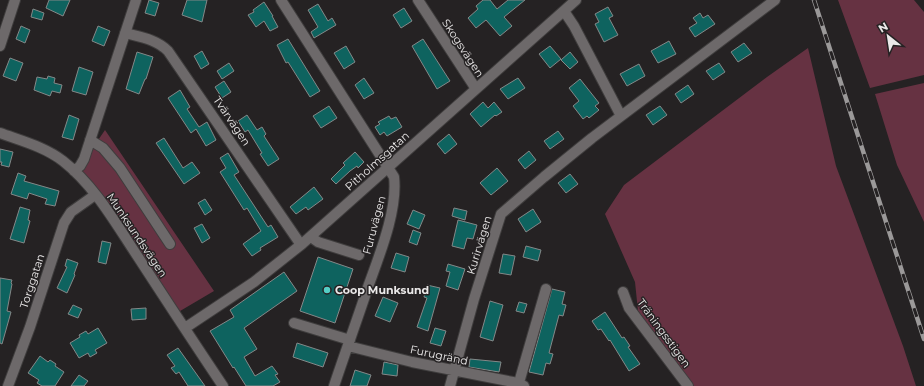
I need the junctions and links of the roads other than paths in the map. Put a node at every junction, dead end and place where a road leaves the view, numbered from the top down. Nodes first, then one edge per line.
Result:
1 (15, 0) edge
2 (136, 0) edge
3 (281, 0) edge
4 (418, 0) edge
5 (576, 0) edge
6 (775, 0) edge
7 (564, 11) junction
8 (125, 34) junction
9 (0, 46) edge
10 (476, 89) junction
11 (621, 116) junction
12 (0, 133) edge
13 (90, 140) junction
14 (388, 168) junction
15 (74, 171) junction
16 (96, 195) junction
17 (311, 237) junction
18 (170, 244) dead end
19 (302, 244) junction
20 (358, 255) dead end
21 (546, 289) dead end
22 (623, 292) dead end
23 (294, 323) dead end
24 (185, 328) junction
25 (349, 343) junction
26 (454, 371) junction
27 (0, 382) edge
28 (520, 385) edge
29 (8, 386) edge
30 (223, 386) edge
31 (334, 386) edge
32 (450, 386) edge
33 (688, 386) edge

1 - 9 street
2 - 8 street
3 - 14 street, Furuvägen
4 - 10 street, Skogsvägen
5 - 7 street, Pitholmsgatan
6 - 11 street, Kurirvägen
7 - 10 street, Pitholmsgatan
7 - 11 street
8 - 13 street
8 - 19 street, Tvärvägen
10 - 14 street, Pitholmsgatan
11 - 26 street, Kurirvägen
12 - 15 street, Munksundsvägen
13 - 15 street
13 - 18 street
14 - 17 street, Pitholmsgatan
14 - 25 street, Furuvägen
15 - 16 street, Munksundsvägen
16 - 24 street, Munksundsvägen
16 - 29 street, Torggatan
17 - 19 street, Pitholmsgatan
17 - 20 street
19 - 24 street, Pitholmsgatan
21 - 28 street
22 - 33 street, Träningsstigen
23 - 25 street, Furugränd
24 - 30 street, Munksundsvägen
25 - 26 street, Furugränd
25 - 31 street, Furuvägen
26 - 28 street, Furugränd
26 - 32 street, Kurirvägen
27 - 29 street

